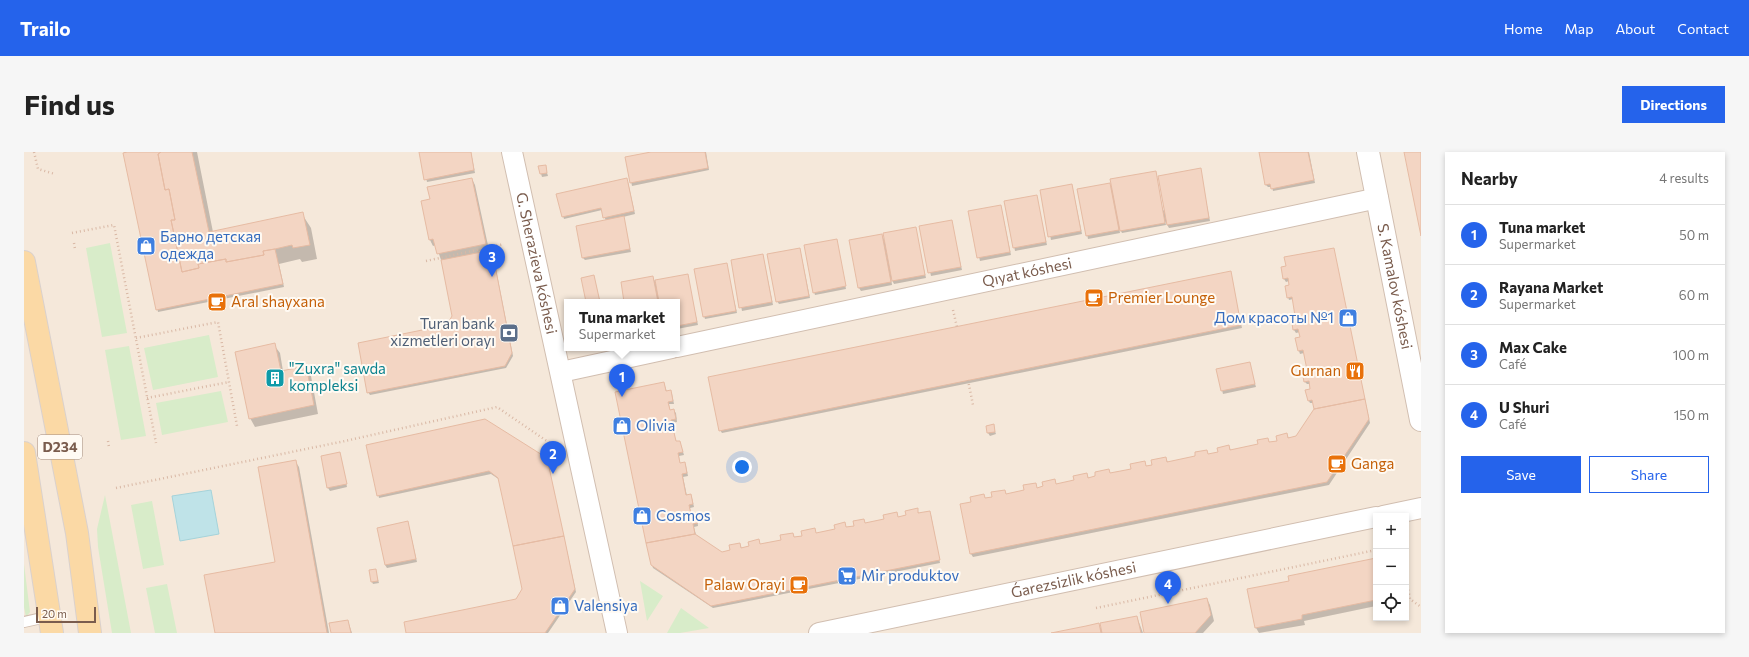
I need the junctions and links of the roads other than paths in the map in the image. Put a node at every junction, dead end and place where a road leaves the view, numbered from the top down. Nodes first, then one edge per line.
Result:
1 (512, 152) edge
2 (1368, 152) edge
3 (1378, 198) junction
4 (24, 262) edge
5 (26, 288) edge
6 (680, 346) edge
7 (658, 351) edge
8 (561, 372) junction
9 (1421, 420) edge
10 (24, 452) edge
11 (1421, 508) edge
12 (1397, 513) edge
13 (1373, 519) edge
14 (24, 622) edge
15 (51, 625) edge
16 (90, 633) edge
17 (617, 633) edge
18 (819, 633) edge

1 - 8 street, G. Sherazieva kóshesi
2 - 3 street, S. Kamalov kóshesi
3 - 6 street, Qıyat kóshesi
3 - 9 street, S. Kamalov kóshesi
4 - 5 main road, D234
5 - 16 main road, D234
7 - 8 street
8 - 17 street, G. Sherazieva kóshesi
10 - 15 main road, D234
11 - 12 street
13 - 18 street, Ǵarezsizlik kóshesi
14 - 15 lane

